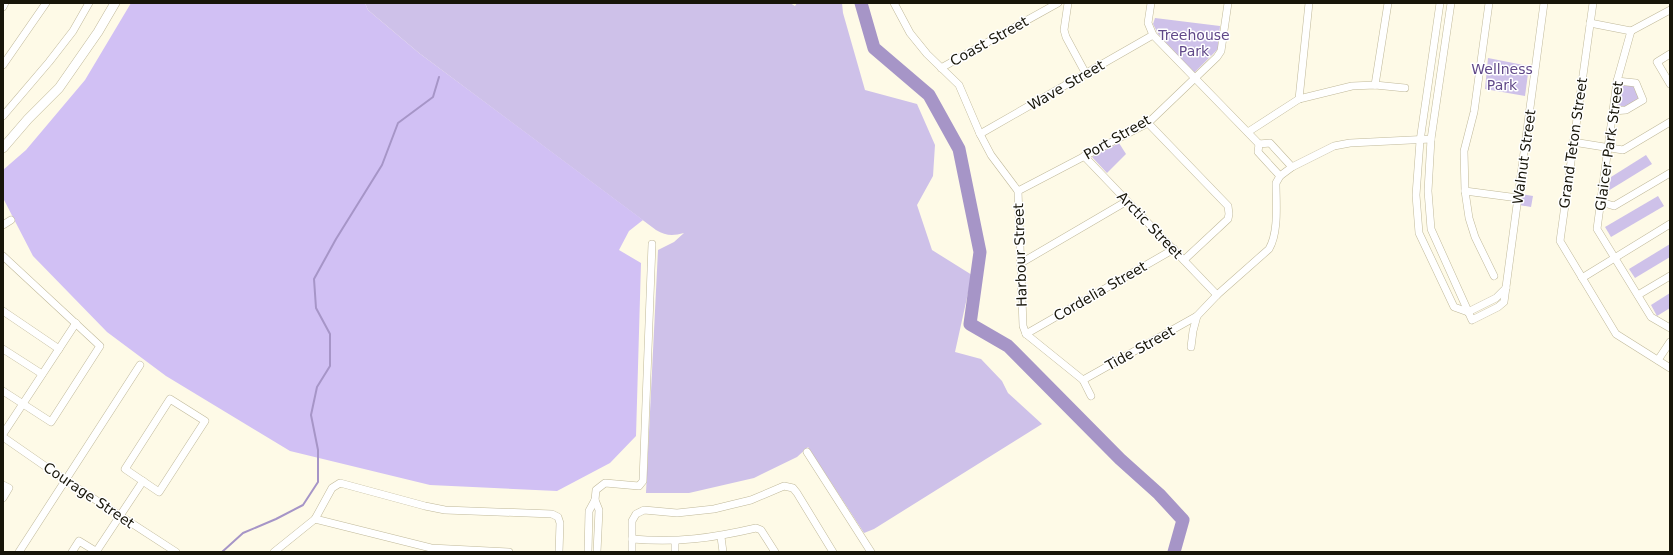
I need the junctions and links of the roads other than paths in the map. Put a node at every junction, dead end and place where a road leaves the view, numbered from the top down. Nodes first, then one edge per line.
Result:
1 (5, 3) edge
2 (46, 3) edge
3 (89, 3) edge
4 (115, 3) edge
5 (894, 3) edge
6 (1058, 3) edge
7 (1068, 3) edge
8 (1150, 3) edge
9 (1228, 3) edge
10 (1309, 3) edge
11 (1388, 3) edge
12 (1440, 3) edge
13 (1452, 3) edge
14 (1489, 3) edge
15 (1544, 3) edge
16 (1593, 3) edge
17 (3, 7) edge
18 (1670, 10) edge
19 (1590, 23) junction
20 (1631, 31) junction
21 (1153, 35) junction
22 (1670, 54) edge
23 (3, 64) edge
24 (941, 68) junction
25 (1086, 74) junction
26 (1195, 78) junction
27 (1617, 81) junction
28 (1670, 84) edge
29 (1375, 85) junction
30 (1405, 88) dead end
31 (1299, 99) junction
32 (1613, 111) junction
33 (4, 114) edge
34 (1670, 122) edge
35 (1148, 123) junction
36 (1248, 132) junction
37 (980, 134) junction
38 (1431, 139) junction
39 (1420, 141) junction
40 (1573, 142) junction
41 (1259, 144) junction
42 (3, 148) edge
43 (1608, 149) junction
44 (1084, 156) junction
45 (1292, 167) junction
46 (1670, 173) edge
47 (1280, 176) junction
48 (1018, 191) junction
49 (1466, 191) junction
50 (1518, 198) junction
51 (1127, 201) junction
52 (1601, 202) junction
53 (11, 220) dead end
54 (1670, 224) edge
55 (3, 225) edge
56 (652, 244) dead end
57 (1174, 249) junction
58 (3, 256) edge
59 (1615, 257) junction
60 (1184, 260) junction
61 (1021, 263) junction
62 (1494, 276) dead end
63 (1670, 276) edge
64 (1582, 278) junction
65 (1506, 288) junction
66 (1217, 295) junction
67 (1638, 295) junction
68 (3, 311) edge
69 (1468, 312) junction
70 (1197, 316) junction
71 (76, 323) junction
72 (1670, 328) edge
73 (1026, 334) junction
74 (1670, 342) edge
75 (1191, 346) dead end
76 (3, 349) edge
77 (59, 349) junction
78 (1658, 360) junction
79 (140, 365) dead end
80 (1670, 368) edge
81 (42, 374) junction
82 (1083, 380) junction
83 (3, 391) edge
84 (1091, 396) dead end
85 (23, 404) junction
86 (3, 435) edge
87 (807, 452) dead end
88 (65, 480) junction
89 (143, 481) junction
90 (3, 485) edge
91 (3, 498) edge
92 (595, 500) junction
93 (120, 516) junction
94 (315, 519) junction
95 (721, 537) junction
96 (632, 539) junction
97 (675, 541) junction
98 (275, 551) edge
99 (19, 552) edge
100 (72, 552) edge
101 (96, 552) edge
102 (176, 552) edge
103 (284, 552) edge
104 (509, 552) edge
105 (559, 552) edge
106 (588, 552) edge
107 (597, 552) edge
108 (632, 552) edge
109 (675, 552) edge
110 (724, 552) edge
111 (775, 552) edge
112 (833, 552) edge
113 (871, 552) edge

1 - 17 street
2 - 23 street
3 - 33 street
4 - 42 street
5 - 24 street, Harbour Street
6 - 24 street, Coast Street
7 - 25 street
8 - 21 street
9 - 26 street, Port Street
10 - 31 street
11 - 29 street
12 - 39 street
13 - 38 street
14 - 49 street
15 - 50 street, Walnut Street
16 - 19 street, Grand Teton Street
18 - 20 street
19 - 20 street
19 - 40 street, Grand Teton Street
20 - 27 street, Glaicer Park Street
21 - 25 street, Wave Street
21 - 26 street
22 - 28 street
24 - 37 street, Harbour Street
25 - 37 street, Wave Street
26 - 35 street, Port Street
26 - 36 street
27 - 32 street, Glaicer Park Street
27 - 32 street
29 - 30 street
29 - 31 street
31 - 36 street
32 - 43 street, Glaicer Park Street
34 - 43 street
35 - 44 street, Port Street
35 - 60 street
36 - 41 street
37 - 48 street, Harbour Street
38 - 39 street
38 - 69 street
39 - 45 street
39 - 69 street
40 - 43 street
40 - 64 street, Grand Teton Street
41 - 45 street
41 - 47 street
43 - 52 street, Glaicer Park Street
44 - 48 street, Port Street
44 - 51 street, Arctic Street
45 - 47 street
46 - 52 street
47 - 66 street
48 - 61 street, Harbour Street
49 - 50 street
49 - 62 street
50 - 65 street, Walnut Street
51 - 57 street, Arctic Street
51 - 61 street
52 - 59 street, Glaicer Park Street
53 - 55 street
54 - 59 street
56 - 92 street
57 - 60 street, Arctic Street
57 - 73 street, Cordelia Street
58 - 71 street
59 - 64 street
59 - 67 street, Glaicer Park Street
60 - 66 street, Arctic Street
61 - 73 street, Harbour Street
63 - 67 street
64 - 78 street, Grand Teton Street
65 - 69 street
65 - 69 street, Walnut Street
66 - 70 street
67 - 72 street, Glaicer Park Street
68 - 77 street
70 - 75 street
70 - 82 street, Tide Street
71 - 77 street
71 - 85 street
73 - 82 street
74 - 78 street
76 - 81 street
77 - 81 street
78 - 80 street, Grand Teton Street
79 - 88 street
81 - 85 street
82 - 84 street
83 - 85 street
85 - 86 street
86 - 88 street, Courage Street
87 - 113 street
88 - 93 street, Courage Street
88 - 99 street
89 - 89 street
89 - 93 street
90 - 91 street
92 - 106 street
92 - 107 street
93 - 101 street
93 - 102 street, Courage Street
94 - 98 street
94 - 104 street
94 - 105 street
95 - 97 street
95 - 110 street
95 - 111 street
96 - 97 street
96 - 108 street
96 - 112 street
97 - 109 street
98 - 103 street
100 - 101 street

